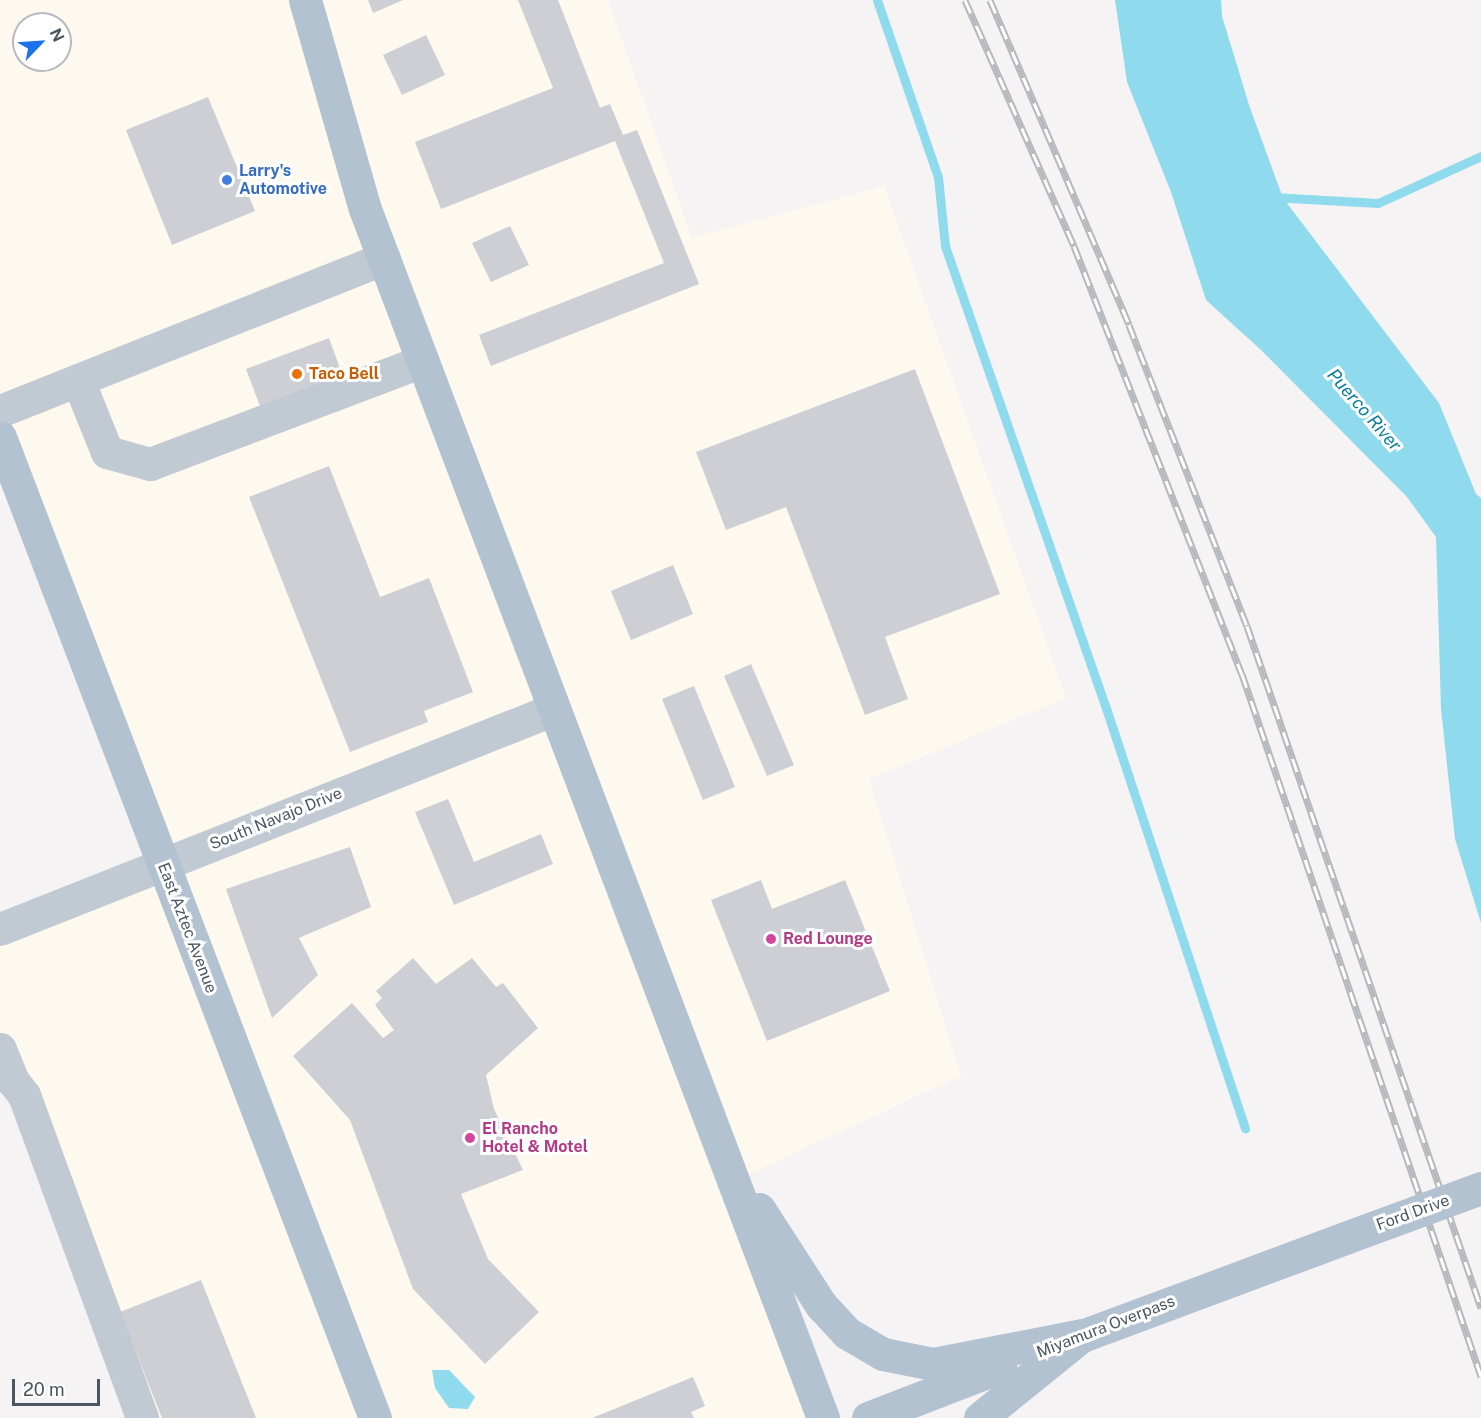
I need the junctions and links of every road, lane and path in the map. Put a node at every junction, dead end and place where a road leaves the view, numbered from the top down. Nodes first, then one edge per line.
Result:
1 (305, 0) edge
2 (384, 258) junction
3 (422, 361) junction
4 (78, 380) junction
5 (0, 411) edge
6 (0, 437) edge
7 (552, 710) junction
8 (163, 864) junction
9 (0, 929) edge
10 (0, 1049) edge
11 (694, 1084) junction
12 (1481, 1188) edge
13 (1345, 1238) joint
14 (1082, 1335) junction
15 (142, 1418) edge
16 (375, 1418) edge
17 (823, 1418) edge
18 (868, 1418) edge
19 (980, 1418) edge

1 - 2 main road
2 - 3 main road
2 - 4 street
3 - 4 street
3 - 7 main road
4 - 5 street
6 - 8 main road, East Aztec Avenue
7 - 8 street, South Navajo Drive
7 - 11 main road
8 - 9 street, South Navajo Drive
8 - 16 main road, East Aztec Avenue
10 - 15 street
11 - 14 main road
11 - 17 main road
12 - 13 main road, Ford Drive, bridge
13 - 14 main road, Miyamura Overpass
14 - 18 main road, Miyamura Overpass
14 - 19 main road

